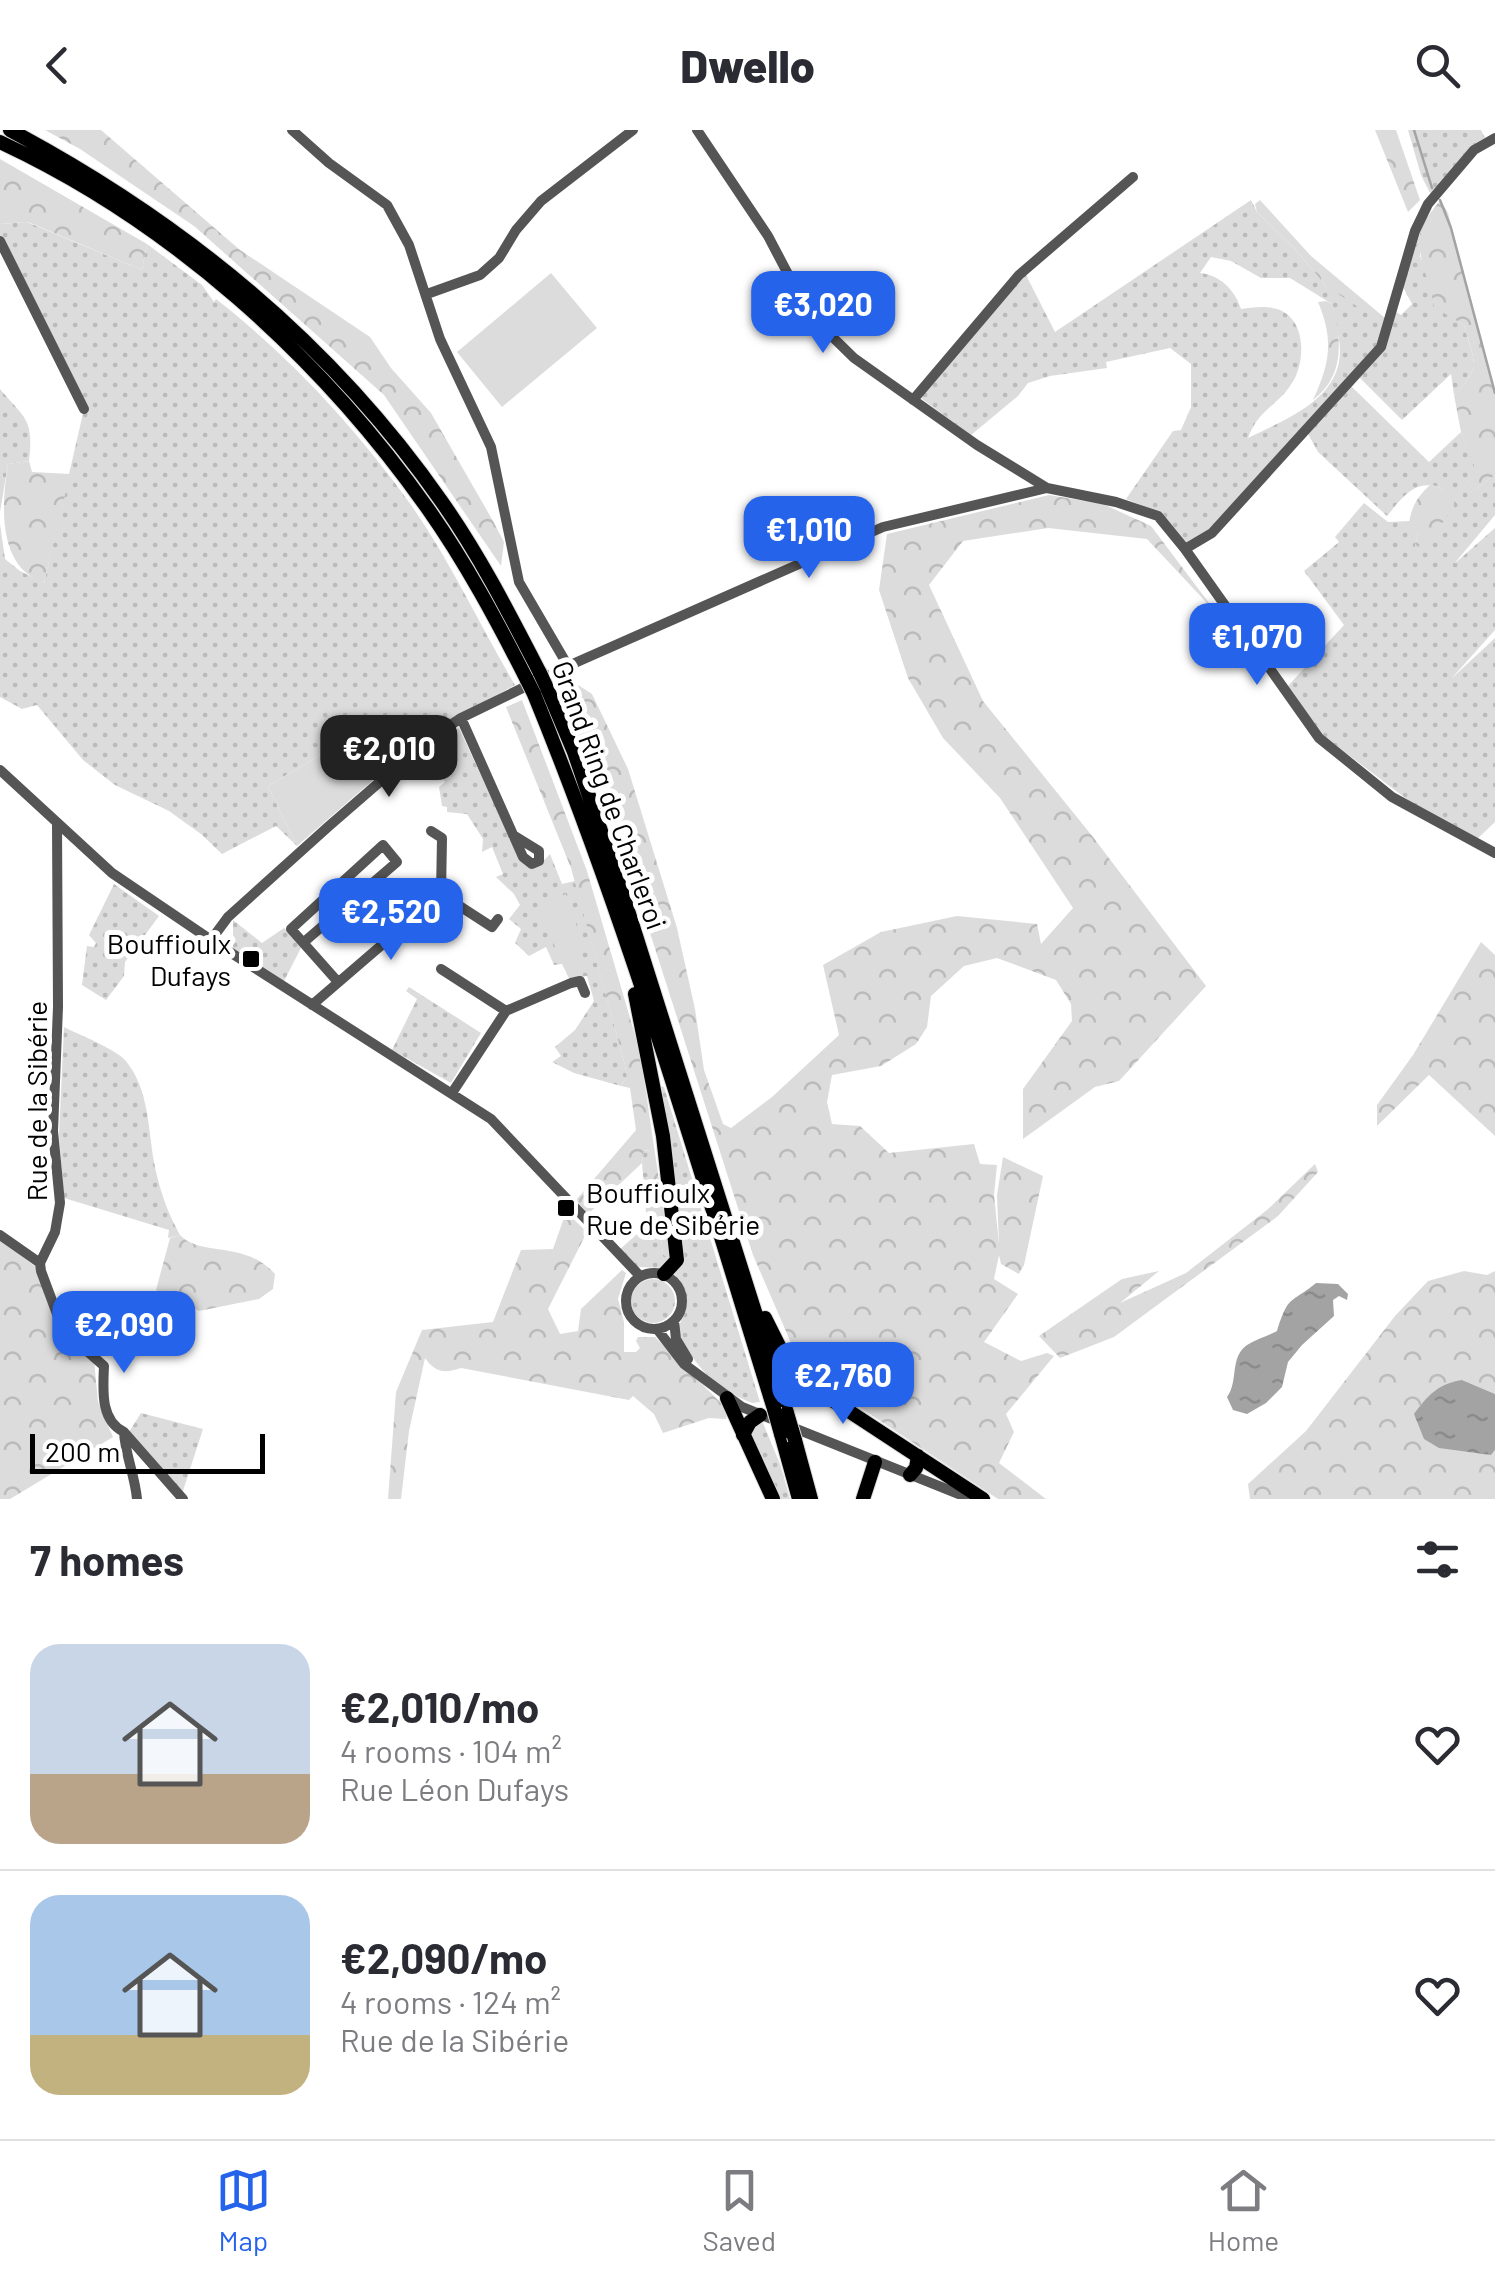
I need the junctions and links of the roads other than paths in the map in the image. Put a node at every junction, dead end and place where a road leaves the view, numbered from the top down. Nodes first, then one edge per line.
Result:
1 (10, 130) edge
2 (292, 130) edge
3 (633, 130) edge
4 (697, 130) edge
5 (1495, 138) edge
6 (0, 142) edge
7 (0, 150) edge
8 (49, 167) junction
9 (1132, 176) dead end
10 (0, 241) edge
11 (427, 294) junction
12 (912, 400) junction
13 (84, 410) dead end
14 (1047, 488) junction
15 (1185, 549) junction
16 (568, 666) junction
17 (534, 676) junction
18 (540, 691) junction
19 (461, 718) junction
20 (0, 770) edge
21 (57, 824) junction
22 (431, 831) dead end
23 (513, 835) dead end
24 (1495, 853) edge
25 (441, 894) junction
26 (498, 919) dead end
27 (211, 940) junction
28 (304, 942) junction
29 (630, 958) junction
30 (441, 969) dead end
31 (338, 982) junction
32 (585, 993) dead end
33 (312, 1005) junction
34 (506, 1012) junction
35 (452, 1093) junction
36 (0, 1235) edge
37 (40, 1263) junction
38 (664, 1274) junction
39 (640, 1276) junction
40 (755, 1306) junction
41 (674, 1321) junction
42 (658, 1329) junction
43 (700, 1376) junction
44 (726, 1398) junction
45 (774, 1412) junction
46 (124, 1432) junction
47 (743, 1435) junction
48 (788, 1437) junction
49 (918, 1456) junction
50 (875, 1462) junction
51 (910, 1475) junction
52 (138, 1499) edge
53 (184, 1499) edge
54 (773, 1499) edge
55 (799, 1499) edge
56 (810, 1499) edge
57 (864, 1499) edge
58 (971, 1499) edge
59 (983, 1499) edge

1 - 17 highway, Grand Ring de Charleroi
2 - 11 street
3 - 11 street
4 - 12 street
5 - 15 street
6 - 8 highway, Grand Ring de Charleroi
7 - 8 highway
8 - 17 highway, Grand Ring de Charleroi
9 - 12 street
10 - 13 street
11 - 16 street
12 - 14 street
14 - 15 street
14 - 16 street
15 - 24 street
16 - 19 street
17 - 18 highway, Grand Ring de Charleroi, bridge
18 - 29 highway, Grand Ring de Charleroi
18 - 40 highway, Grand Ring de Charleroi
19 - 23 street
19 - 27 street
20 - 21 street
21 - 27 street
21 - 37 street, Rue de la Sibérie
22 - 25 street
25 - 26 street
25 - 31 street
27 - 33 street
28 - 28 street
28 - 31 street
29 - 38 highway
29 - 45 highway, Grand Ring de Charleroi
30 - 34 street
31 - 33 street
32 - 34 street
33 - 35 street
34 - 35 street
35 - 39 street
36 - 37 street
37 - 46 street
38 - 39 street
38 - 41 street
39 - 42 street
40 - 45 highway, Grand Ring de Charleroi
40 - 49 highway
41 - 42 street
41 - 43 street
42 - 43 street
43 - 44 street
44 - 45 street
44 - 47 highway
45 - 47 highway
45 - 48 highway, Grand Ring de Charleroi, bridge
45 - 50 street
46 - 52 street
46 - 53 street
47 - 54 highway
48 - 55 highway, Grand Ring de Charleroi
48 - 56 highway, Grand Ring de Charleroi
49 - 51 highway
49 - 59 highway
50 - 51 street
50 - 57 highway
51 - 58 street

